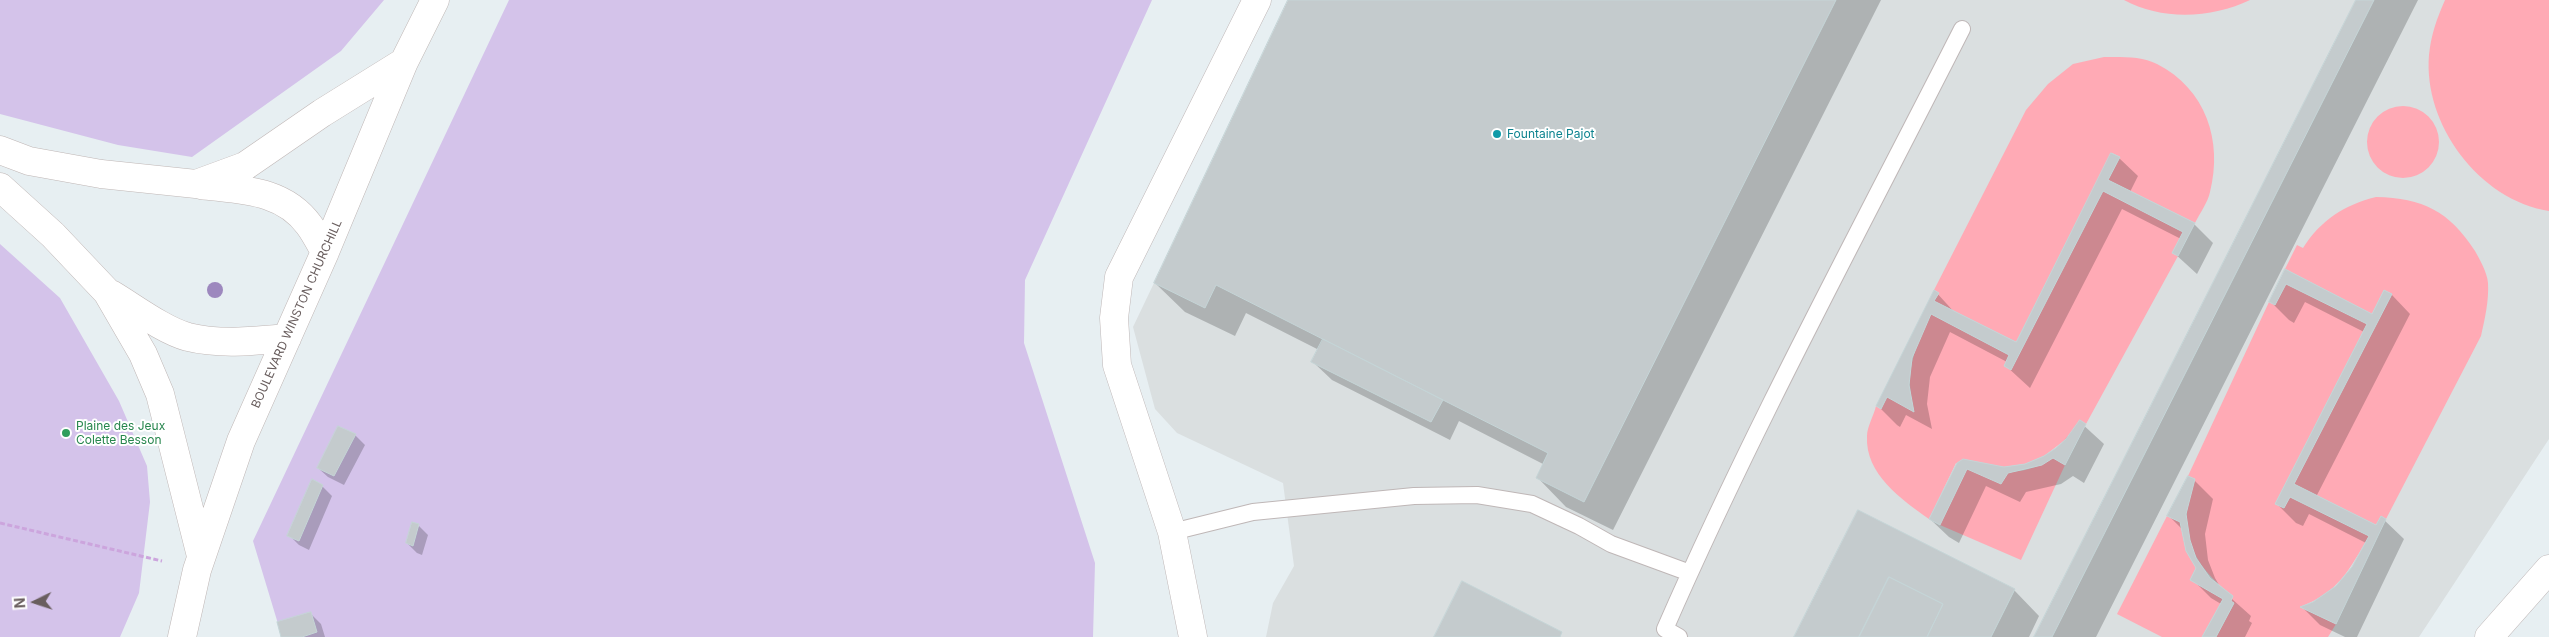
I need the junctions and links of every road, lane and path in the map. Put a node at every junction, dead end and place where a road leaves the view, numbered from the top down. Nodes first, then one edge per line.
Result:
1 (435, 0) edge
2 (1257, 0) edge
3 (1962, 29) dead end
4 (404, 62) junction
5 (0, 150) edge
6 (196, 184) junction
7 (0, 187) edge
8 (325, 252) junction
9 (107, 292) junction
10 (287, 338) junction
11 (0, 523) edge
12 (1172, 532) junction
13 (199, 563) junction
14 (2549, 570) edge
15 (1690, 572) junction
16 (181, 636) edge
17 (1193, 637) edge
18 (1679, 637) edge
19 (2490, 637) edge

1 - 4 street, BOULEVARD WINSTON CHURCHILL
2 - 12 street
3 - 15 lane
4 - 6 street
4 - 8 street, BOULEVARD WINSTON CHURCHILL
5 - 6 street
6 - 8 street
7 - 9 street
8 - 10 street, BOULEVARD WINSTON CHURCHILL
9 - 10 street
9 - 13 street
10 - 13 street, BOULEVARD WINSTON CHURCHILL
11 - 13 path
12 - 15 lane
12 - 17 street
13 - 16 street, BOULEVARD WINSTON CHURCHILL
14 - 19 street
15 - 18 lane

